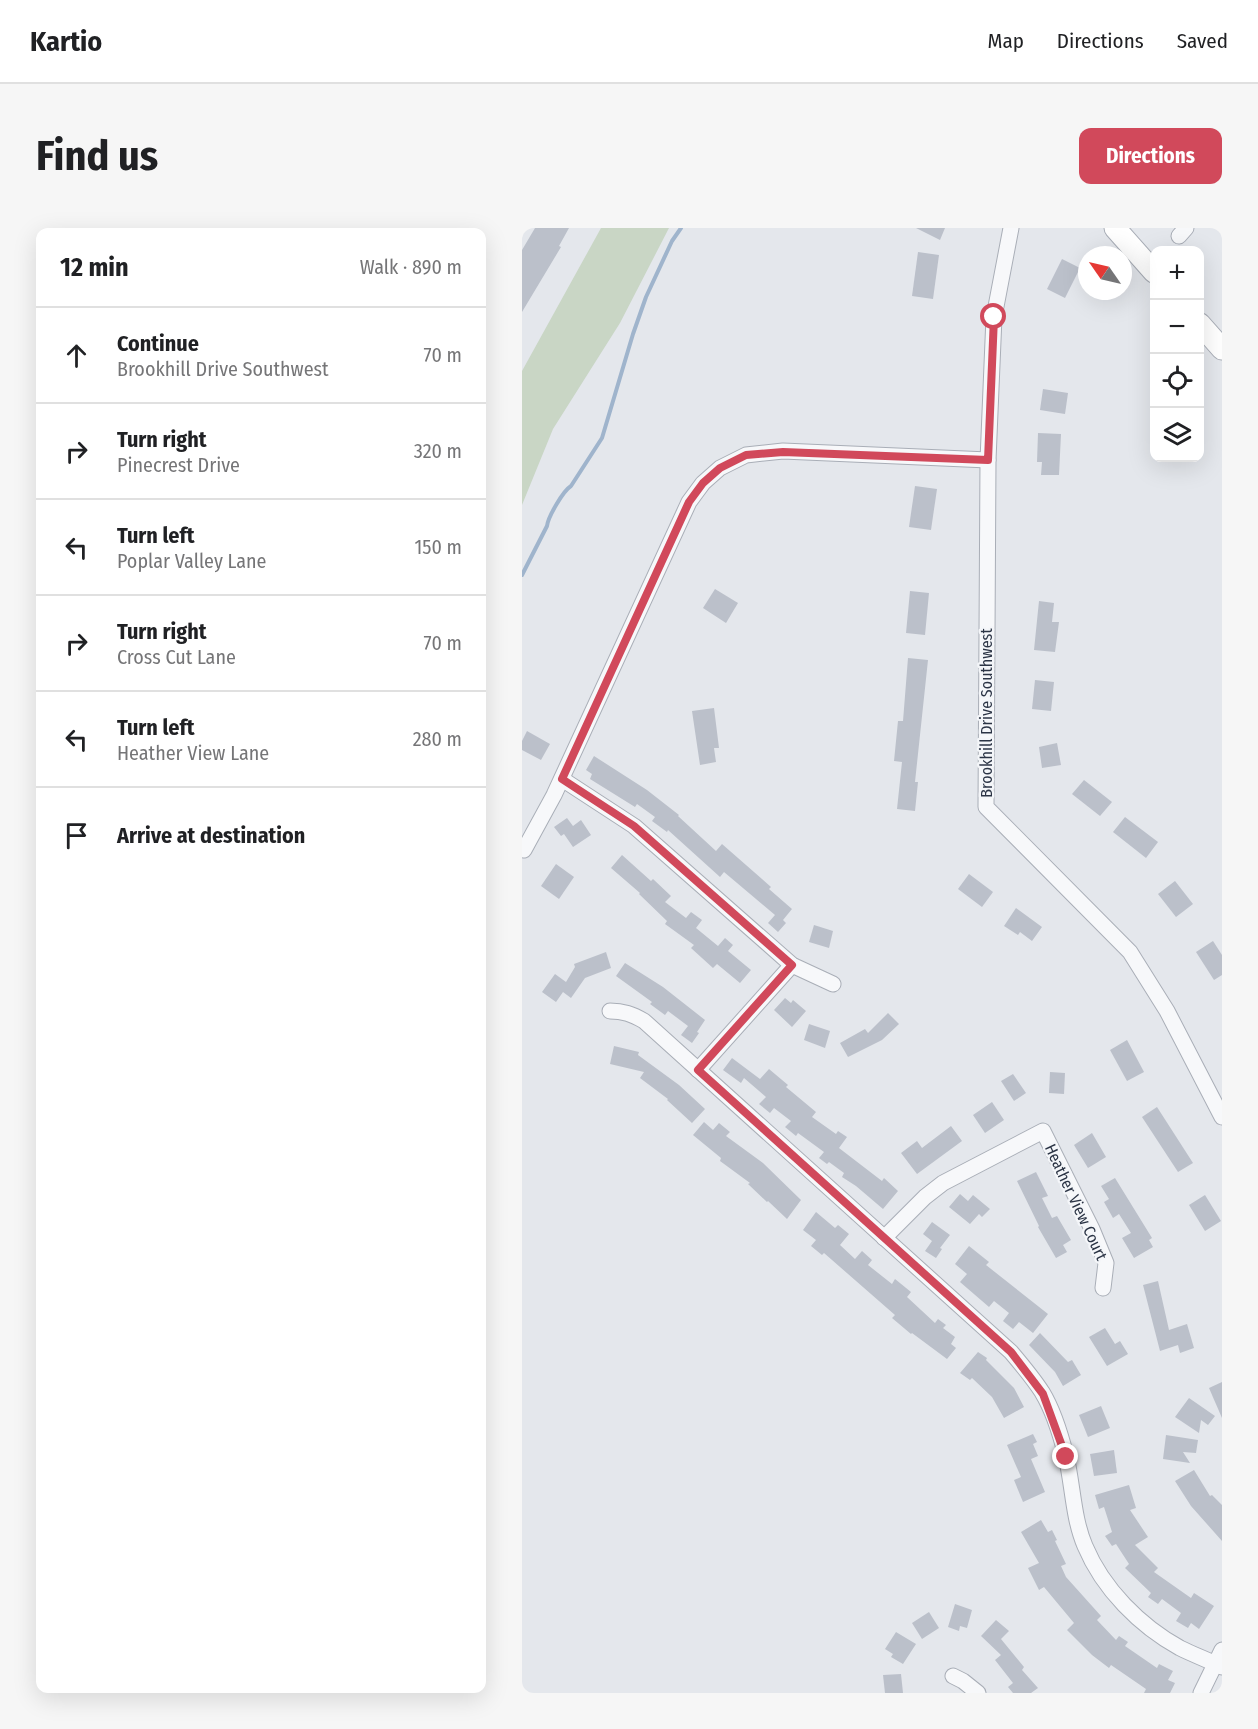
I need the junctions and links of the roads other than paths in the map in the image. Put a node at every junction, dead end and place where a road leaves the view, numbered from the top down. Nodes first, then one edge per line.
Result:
1 (1011, 228) edge
2 (1115, 228) edge
3 (1150, 266) edge
4 (1204, 329) edge
5 (1222, 349) edge
6 (988, 460) junction
7 (562, 779) junction
8 (524, 850) dead end
9 (792, 965) junction
10 (833, 984) dead end
11 (610, 1011) dead end
12 (698, 1070) junction
13 (1222, 1117) edge
14 (884, 1238) junction
15 (1103, 1288) dead end
16 (1220, 1660) edge
17 (953, 1676) dead end
18 (978, 1693) edge
19 (1201, 1693) edge

1 - 6 street, Brookhill Drive Southwest
2 - 3 main road
4 - 5 main road
6 - 7 street
6 - 13 street, Brookhill Drive Southwest
7 - 8 street
7 - 9 street
9 - 10 street
9 - 12 street
11 - 12 street
12 - 14 street
14 - 15 street, Heather View Court
14 - 16 street
16 - 19 street
17 - 18 street

